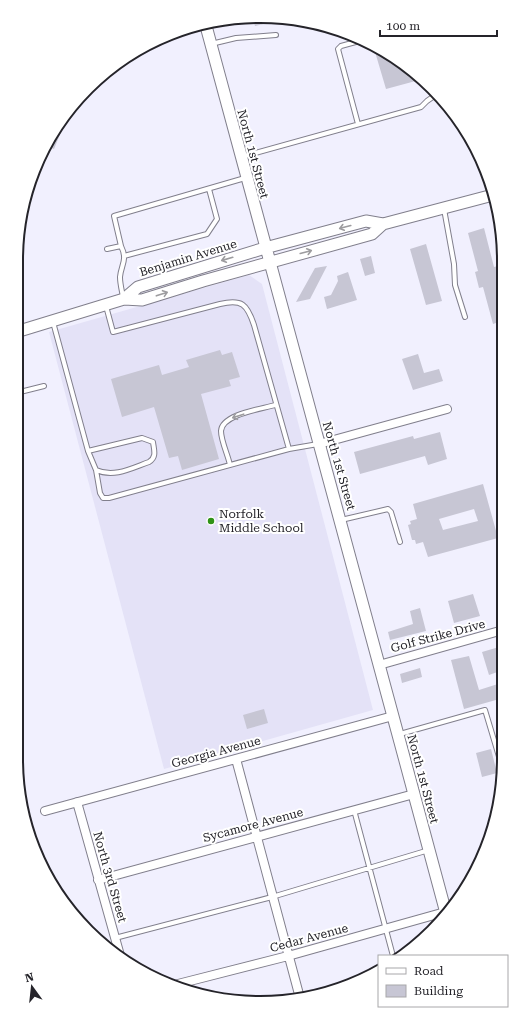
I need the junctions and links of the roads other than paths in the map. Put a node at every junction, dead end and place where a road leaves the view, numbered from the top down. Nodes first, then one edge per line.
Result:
1 (207, 29) edge
2 (276, 35) dead end
3 (354, 42) edge
4 (211, 44) junction
5 (432, 97) edge
6 (358, 124) junction
7 (241, 157) junction
8 (246, 178) junction
9 (209, 189) junction
10 (488, 196) edge
11 (444, 207) junction
12 (383, 224) junction
13 (121, 246) junction
14 (264, 248) junction
15 (107, 249) dead end
16 (124, 256) junction
17 (268, 262) junction
18 (124, 299) junction
19 (106, 305) junction
20 (465, 317) dead end
21 (53, 322) junction
22 (23, 330) edge
23 (44, 386) dead end
24 (23, 391) edge
25 (276, 405) junction
26 (447, 409) dead end
27 (319, 444) junction
28 (289, 449) junction
29 (88, 451) junction
30 (230, 465) junction
31 (96, 470) junction
32 (340, 520) junction
33 (400, 542) dead end
34 (497, 632) edge
35 (379, 665) junction
36 (393, 716) junction
37 (398, 735) junction
38 (497, 748) edge
39 (236, 759) junction
40 (414, 794) junction
41 (77, 802) junction
42 (354, 810) junction
43 (45, 811) dead end
44 (256, 836) junction
45 (429, 850) junction
46 (369, 868) junction
47 (98, 880) junction
48 (272, 897) junction
49 (444, 907) edge
50 (438, 915) edge
51 (386, 929) junction
52 (115, 938) junction
53 (118, 949) edge
54 (393, 955) edge
55 (288, 956) junction
56 (183, 983) edge
57 (298, 993) edge

1 - 4 main road, North 1st Street
2 - 4 lane
3 - 6 lane
4 - 7 main road, North 1st Street
5 - 6 lane
6 - 7 lane
7 - 8 main road, North 1st Street
8 - 9 lane
8 - 14 main road, North 1st Street
9 - 13 lane
9 - 16 lane
10 - 11 main road
11 - 12 main road
11 - 20 lane
12 -> 14 main road, Benjamin Avenue
17 -> 12 main road, Benjamin Avenue
13 - 15 lane
13 - 16 lane
14 - 17 main road, North 1st Street
14 -> 18 main road, Benjamin Avenue
16 - 18 lane
18 -> 17 main road, Benjamin Avenue
17 - 27 main road, North 1st Street
18 - 19 main road, Benjamin Avenue
19 - 21 main road, Benjamin Avenue
19 - 25 lane
21 - 22 main road, Benjamin Avenue
21 - 29 lane
23 - 24 lane
25 - 28 lane
25 -> 30 lane
26 - 27 street
27 - 28 lane
27 - 32 main road, North 1st Street
28 - 30 lane
29 - 31 lane
29 - 31 lane
30 - 31 lane
32 - 33 lane
32 - 35 main road, North 1st Street
34 - 35 street, Golf Strike Drive
35 - 36 main road, North 1st Street
36 - 37 main road, North 1st Street
36 - 39 street, Georgia Avenue
37 - 38 lane
37 - 40 main road, North 1st Street
39 - 41 street, Georgia Avenue
39 - 44 street
40 - 42 street, Sycamore Avenue
40 - 45 main road, North 1st Street
41 - 43 street, Georgia Avenue
41 - 47 street, North 3rd Street
42 - 44 street, Sycamore Avenue
42 - 46 lane
44 - 47 street, Sycamore Avenue
44 - 48 street
45 - 46 lane
45 - 49 main road, North 1st Street
46 - 48 lane
46 - 51 lane
47 - 52 street, North 3rd Street
48 - 52 lane
48 - 55 street
50 - 51 street, Cedar Avenue
51 - 54 lane
51 - 55 street, Cedar Avenue
52 - 53 street, North 3rd Street
55 - 56 street, Cedar Avenue
55 - 57 street

